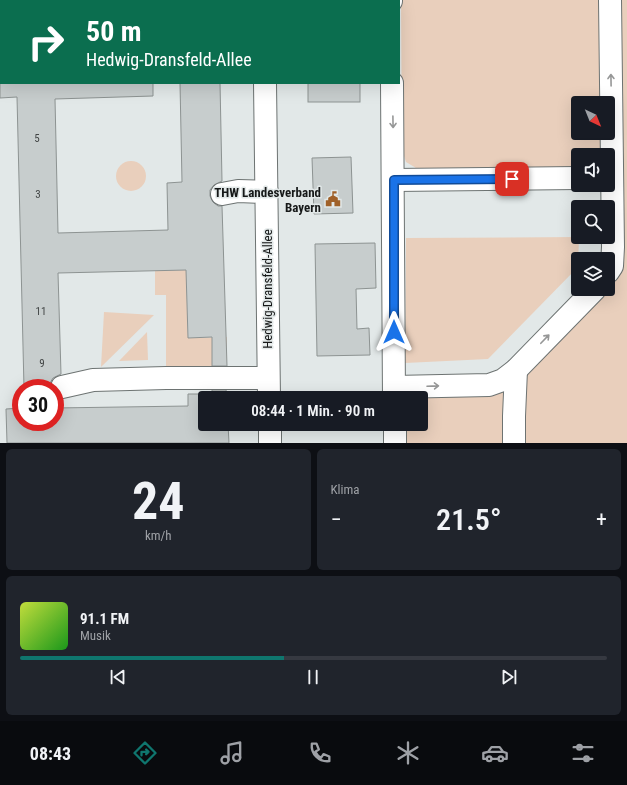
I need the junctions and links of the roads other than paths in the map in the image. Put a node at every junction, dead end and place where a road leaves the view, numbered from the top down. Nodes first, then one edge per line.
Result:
1 (610, 0) edge
2 (265, 84) edge
3 (392, 84) edge
4 (610, 148) edge
5 (571, 178) edge
6 (394, 180) junction
7 (267, 192) junction
8 (611, 192) edge
9 (222, 194) dead end
10 (613, 252) edge
11 (588, 296) edge
12 (516, 370) junction
13 (64, 387) edge
14 (268, 388) edge
15 (394, 391) edge
16 (418, 391) edge
17 (270, 431) edge
18 (395, 431) edge
19 (270, 443) edge
20 (395, 443) edge
21 (514, 443) edge

4 -> 1 street
2 - 7 street, Hedwig-Dransfeld-Allee
3 -> 6 street
5 - 6 street
6 - 15 street
7 - 9 street
7 - 14 street, Hedwig-Dransfeld-Allee
8 - 10 street
12 -> 11 street
16 -> 12 street
12 - 21 street
13 - 14 street
17 - 19 street
18 - 20 street

